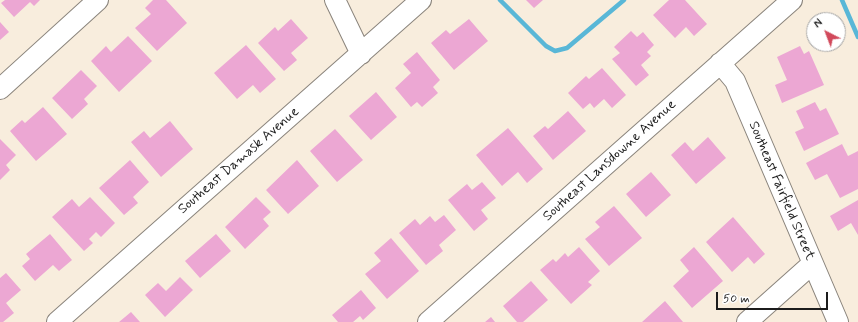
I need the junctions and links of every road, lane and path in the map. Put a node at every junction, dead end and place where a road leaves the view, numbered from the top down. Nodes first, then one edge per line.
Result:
1 (98, 0) edge
2 (335, 0) edge
3 (421, 0) edge
4 (792, 0) edge
5 (361, 54) junction
6 (720, 63) junction
7 (0, 89) edge
8 (812, 264) junction
9 (57, 322) edge
10 (428, 322) edge
11 (747, 322) edge
12 (838, 322) edge

1 - 7 street
2 - 5 street
3 - 5 street, Southeast Damask Avenue
4 - 6 street, Southeast Lansdowne Avenue
5 - 9 street, Southeast Damask Avenue
6 - 8 street, Southeast Fairfield Street
6 - 10 street, Southeast Lansdowne Avenue
8 - 11 street
8 - 12 street, Southeast Fairfield Street

